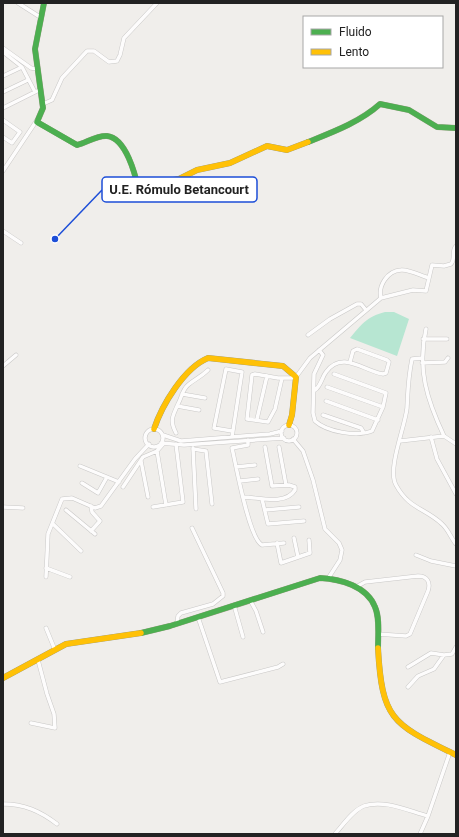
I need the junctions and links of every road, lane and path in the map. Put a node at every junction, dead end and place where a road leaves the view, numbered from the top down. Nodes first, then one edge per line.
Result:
1 (18, 3) edge
2 (44, 3) edge
3 (157, 3) edge
4 (40, 17) junction
5 (3, 48) edge
6 (3, 52) edge
7 (22, 67) junction
8 (38, 69) junction
9 (3, 70) edge
10 (8, 74) junction
11 (3, 76) edge
12 (28, 80) junction
13 (42, 90) junction
14 (3, 92) edge
15 (35, 92) junction
16 (43, 104) junction
17 (3, 108) edge
18 (3, 120) edge
19 (456, 128) edge
20 (3, 136) edge
21 (3, 171) edge
22 (3, 231) edge
23 (21, 243) dead end
24 (456, 246) edge
25 (429, 278) junction
26 (381, 298) junction
27 (366, 310) junction
28 (426, 329) dead end
29 (308, 335) dead end
30 (424, 339) junction
31 (447, 339) dead end
32 (319, 350) junction
33 (16, 355) dead end
34 (422, 358) junction
35 (448, 358) dead end
36 (350, 362) junction
37 (422, 363) junction
38 (3, 366) edge
39 (208, 370) dead end
40 (334, 374) dead end
41 (267, 376) junction
42 (295, 376) junction
43 (282, 378) junction
44 (327, 387) dead end
45 (174, 389) junction
46 (315, 390) junction
47 (182, 393) junction
48 (205, 398) dead end
49 (326, 401) dead end
50 (177, 406) junction
51 (383, 407) junction
52 (199, 410) dead end
53 (323, 415) dead end
54 (257, 419) junction
55 (378, 420) junction
56 (289, 425) junction
57 (154, 429) junction
58 (232, 431) junction
59 (282, 431) junction
60 (176, 433) dead end
61 (364, 433) junction
62 (163, 435) junction
63 (444, 436) junction
64 (232, 437) junction
65 (431, 437) junction
66 (284, 438) junction
67 (293, 439) junction
68 (248, 440) junction
69 (400, 441) junction
70 (163, 443) junction
71 (149, 444) junction
72 (176, 444) junction
73 (193, 444) junction
74 (456, 444) edge
75 (265, 447) dead end
76 (279, 447) dead end
77 (193, 450) junction
78 (157, 451) junction
79 (141, 461) junction
80 (255, 464) dead end
81 (80, 466) dead end
82 (236, 467) junction
83 (107, 477) junction
84 (258, 479) dead end
85 (240, 481) junction
86 (119, 482) junction
87 (82, 483) dead end
88 (286, 485) junction
89 (123, 487) dead end
90 (456, 494) edge
91 (148, 497) dead end
92 (243, 497) junction
93 (262, 499) junction
94 (212, 504) dead end
95 (166, 505) junction
96 (91, 506) junction
97 (153, 506) dead end
98 (3, 507) edge
99 (300, 507) dead end
100 (23, 508) dead end
101 (196, 509) dead end
102 (66, 510) dead end
103 (264, 510) junction
104 (304, 520) dead end
105 (52, 524) junction
106 (192, 528) dead end
107 (91, 532) junction
108 (95, 534) dead end
109 (294, 538) dead end
110 (309, 540) dead end
111 (277, 543) junction
112 (284, 543) dead end
113 (456, 544) edge
114 (82, 551) dead end
115 (416, 555) dead end
116 (298, 557) junction
117 (456, 566) edge
118 (46, 568) junction
119 (46, 577) dead end
120 (70, 577) dead end
121 (329, 577) junction
122 (356, 587) junction
123 (250, 600) junction
124 (234, 605) junction
125 (198, 617) junction
126 (177, 624) junction
127 (46, 628) dead end
128 (263, 632) dead end
129 (378, 634) junction
130 (243, 637) dead end
131 (456, 647) edge
132 (55, 650) junction
133 (444, 655) junction
134 (38, 660) junction
135 (283, 664) dead end
136 (408, 667) dead end
137 (3, 678) edge
138 (408, 687) dead end
139 (31, 723) dead end
140 (450, 752) junction
141 (456, 755) edge
142 (3, 804) edge
143 (428, 816) junction
144 (57, 824) dead end
145 (335, 834) edge
146 (420, 834) edge

1 - 4 street
2 - 4 street
2 - 19 street
3 - 16 street
4 - 8 street
5 - 8 street
6 - 7 street
7 - 10 street
7 - 12 street
8 - 13 street
9 - 10 street
10 - 11 street
12 - 14 street
12 - 15 street
13 - 15 street
13 - 16 street
15 - 17 street
16 - 21 street
18 - 20 street
22 - 23 street
24 - 25 street
25 - 26 street
25 - 26 street
26 - 27 street
27 - 29 street
27 - 32 street
28 - 30 street
30 - 31 street
30 - 34 street
32 - 42 street
32 - 46 street
33 - 38 street
34 - 37 street
34 - 69 street
35 - 37 street
36 - 36 street
36 - 46 street
37 - 63 street
39 - 47 street
40 - 51 street
41 - 43 street
41 - 54 street
41 - 54 street
42 - 43 street
42 - 45 street
42 - 56 street
43 - 54 street
44 - 51 street
45 - 47 street
45 - 57 street
46 - 61 street
47 - 48 street
47 - 50 street
49 - 55 street
50 - 52 street
50 - 60 street
51 - 55 street
53 - 61 street
55 - 61 street
56 - 59 street
56 - 67 street
57 - 62 street
57 - 71 street
58 - 58 street
58 - 64 street
59 - 64 street
59 - 66 street
62 - 64 street
62 - 70 street
63 - 65 street
63 - 74 street
65 - 69 street
65 - 90 street
66 - 67 street
66 - 68 street
67 - 121 street
68 - 73 street
68 - 82 street
69 - 113 street
70 - 71 street
70 - 72 street
70 - 78 street
71 - 86 street
72 - 73 street
72 - 95 street
73 - 77 street
75 - 88 street
76 - 88 street
77 - 94 street
77 - 101 street
78 - 79 street
78 - 95 street
79 - 89 street
79 - 91 street
80 - 82 street
81 - 83 street
82 - 85 street
83 - 86 street
83 - 87 street
84 - 85 street
85 - 92 street
86 - 96 street
88 - 93 street
92 - 93 street
92 - 111 street
93 - 103 street
95 - 97 street
96 - 105 street
96 - 107 street
98 - 100 street
99 - 103 street
102 - 107 street
103 - 104 street
105 - 114 street
105 - 118 street
106 - 126 street
107 - 108 street
109 - 116 street
110 - 116 street
111 - 112 street
111 - 116 street
115 - 117 street
118 - 119 street
118 - 120 street
121 - 122 street
121 - 123 street
122 - 129 street
122 - 129 street
123 - 124 street
123 - 128 street
124 - 125 street
124 - 130 street
125 - 126 street
125 - 135 street
126 - 132 street
127 - 132 street
129 - 140 street
131 - 133 street
132 - 134 street
133 - 136 street
133 - 138 street
134 - 137 street
134 - 139 street
140 - 141 street
140 - 143 street
142 - 144 street
143 - 145 street
143 - 146 street

